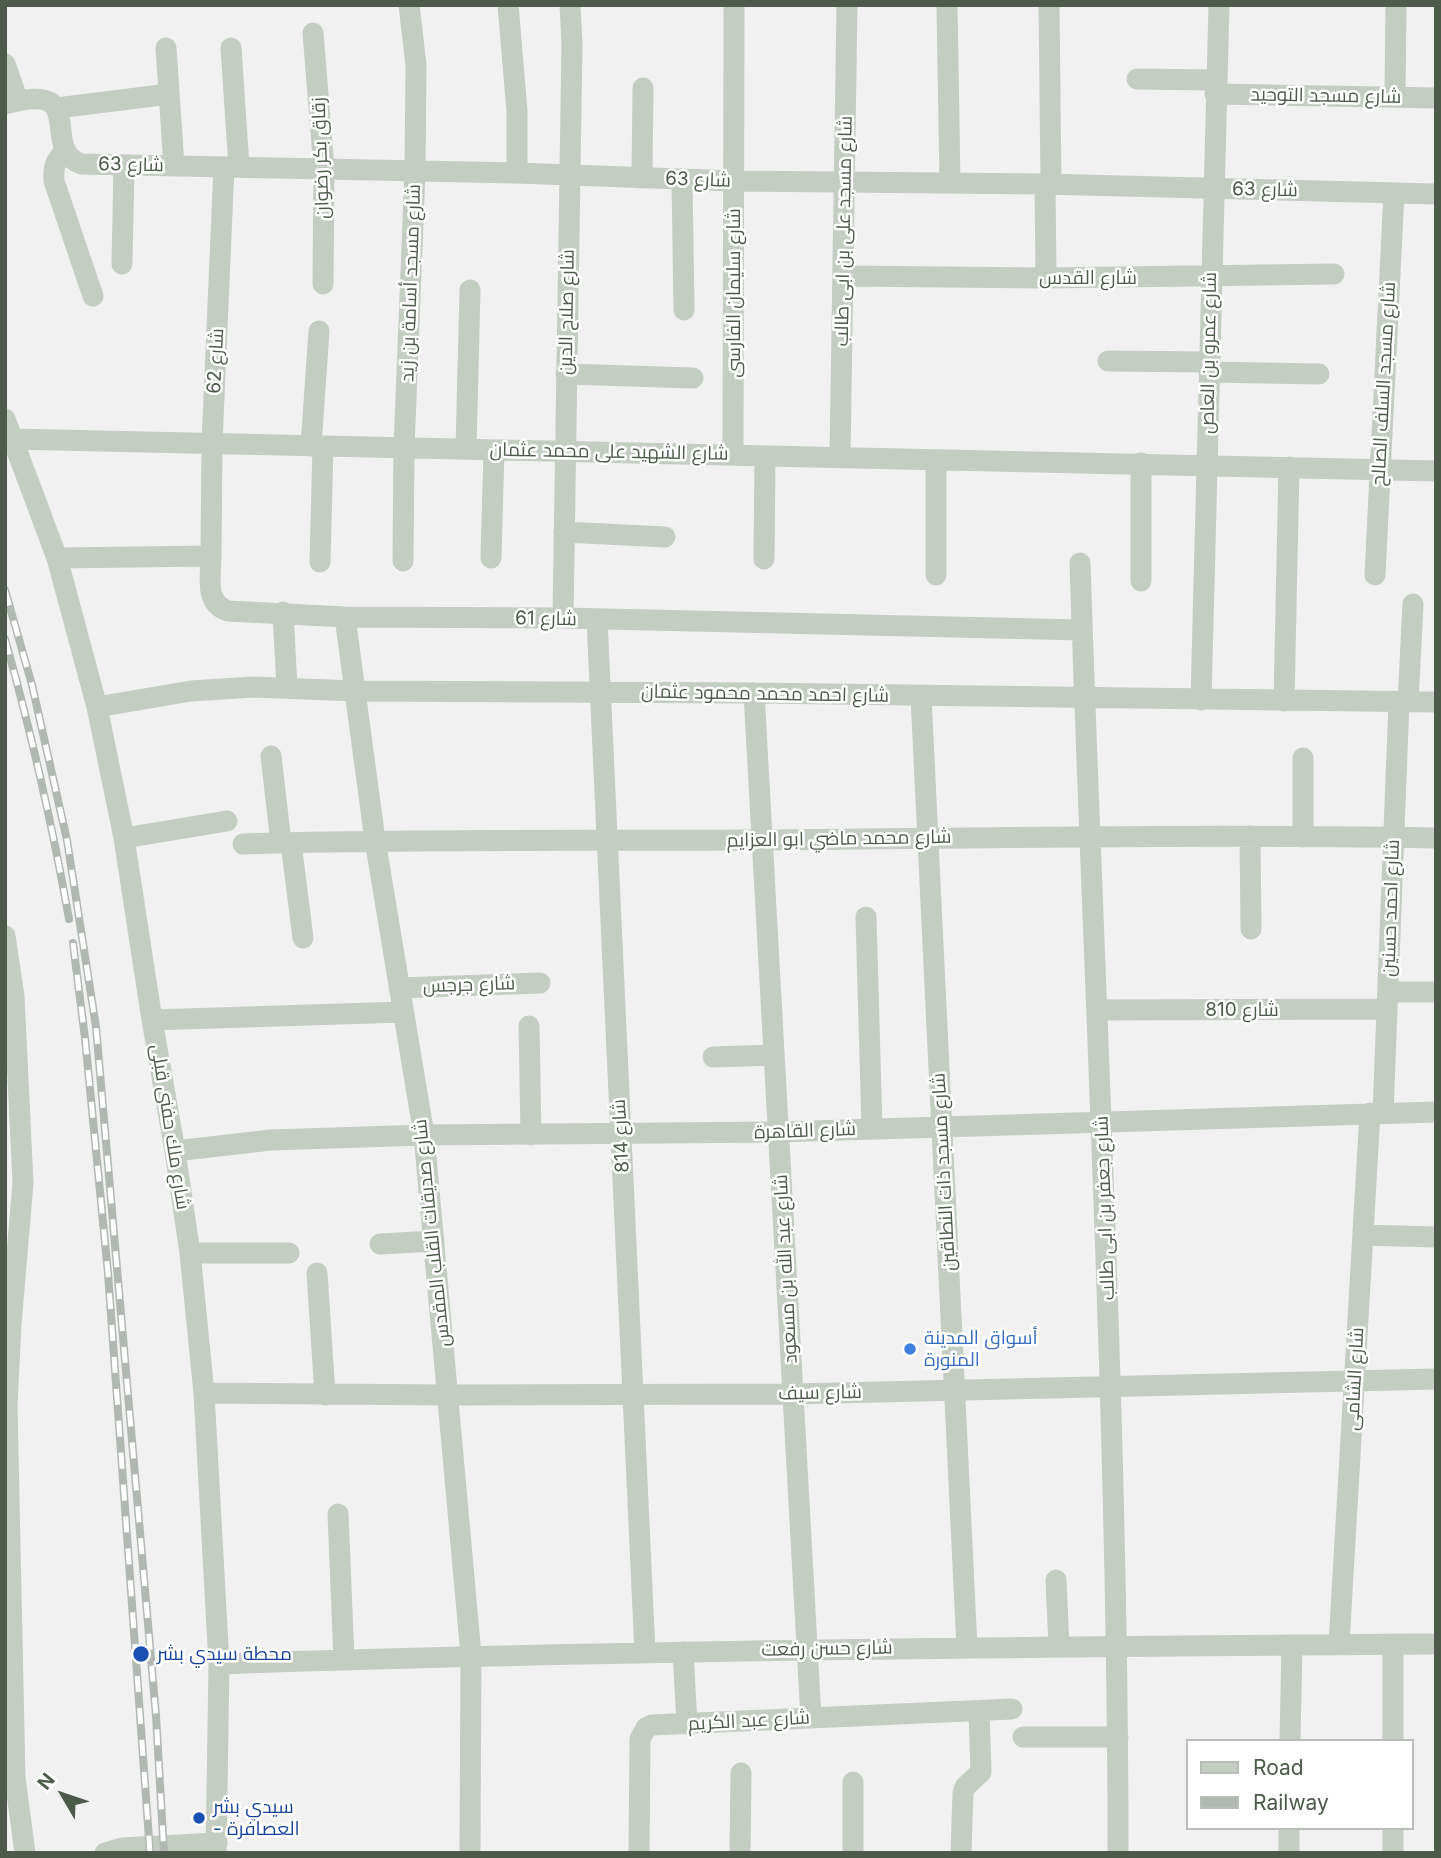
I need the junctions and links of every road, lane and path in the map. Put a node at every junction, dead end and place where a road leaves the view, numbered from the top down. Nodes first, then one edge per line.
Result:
1 (410, 5) edge
2 (508, 5) edge
3 (570, 5) edge
4 (734, 5) edge
5 (846, 5) edge
6 (947, 5) edge
7 (1049, 5) edge
8 (1219, 5) edge
9 (1396, 5) edge
10 (313, 33) dead end
11 (166, 48) dead end
12 (231, 48) dead end
13 (5, 64) edge
14 (1137, 79) dead end
15 (1216, 87) junction
16 (643, 88) dead end
17 (169, 94) junction
18 (1395, 97) junction
19 (1436, 97) edge
20 (11, 102) edge
21 (57, 108) junction
22 (66, 151) junction
23 (124, 166) junction
24 (174, 166) junction
25 (232, 167) junction
26 (324, 169) junction
27 (415, 171) junction
28 (517, 173) junction
29 (569, 176) junction
30 (642, 178) junction
31 (682, 180) junction
32 (734, 181) junction
33 (844, 182) junction
34 (950, 183) junction
35 (1048, 184) junction
36 (1213, 189) junction
37 (1394, 193) junction
38 (1436, 194) edge
39 (122, 264) dead end
40 (1334, 274) dead end
41 (843, 276) junction
42 (1211, 277) junction
43 (1046, 278) junction
44 (323, 284) dead end
45 (470, 290) dead end
46 (93, 296) dead end
47 (684, 310) dead end
48 (319, 331) dead end
49 (1108, 361) dead end
50 (1209, 367) junction
51 (566, 374) junction
52 (1319, 374) dead end
53 (693, 378) dead end
54 (9, 429) edge
55 (212, 443) junction
56 (317, 446) junction
57 (404, 448) junction
58 (466, 449) junction
59 (494, 450) junction
60 (565, 451) junction
61 (733, 455) junction
62 (765, 456) junction
63 (841, 457) junction
64 (936, 460) junction
65 (1141, 463) junction
66 (1206, 464) junction
67 (1289, 467) junction
68 (1380, 469) junction
69 (1436, 471) edge
70 (564, 532) junction
71 (665, 537) dead end
72 (211, 556) junction
73 (57, 558) junction
74 (491, 558) dead end
75 (764, 559) dead end
76 (403, 561) dead end
77 (320, 562) dead end
78 (1080, 563) dead end
79 (936, 575) dead end
80 (1375, 575) dead end
81 (1141, 581) dead end
82 (1413, 604) dead end
83 (283, 612) junction
84 (345, 617) junction
85 (564, 618) junction
86 (597, 620) junction
87 (1082, 630) junction
88 (287, 688) junction
89 (355, 691) junction
90 (601, 691) junction
91 (754, 693) junction
92 (921, 696) junction
93 (1084, 698) junction
94 (1201, 700) junction
95 (1284, 701) junction
96 (1403, 702) junction
97 (1436, 702) edge
98 (97, 707) junction
99 (271, 756) dead end
100 (1303, 758) dead end
101 (228, 821) dead end
102 (1088, 835) junction
103 (1250, 836) junction
104 (1303, 837) junction
105 (1394, 837) junction
106 (124, 838) junction
107 (928, 838) junction
108 (1436, 838) edge
109 (375, 840) junction
110 (762, 840) junction
111 (608, 841) junction
112 (286, 843) junction
113 (243, 844) dead end
114 (866, 916) dead end
115 (1251, 929) dead end
116 (5, 936) edge
117 (303, 938) dead end
118 (540, 983) dead end
119 (399, 988) junction
120 (1436, 992) edge
121 (10, 997) edge
122 (1387, 1000) junction
123 (1097, 1010) junction
124 (403, 1012) junction
125 (152, 1020) junction
126 (529, 1026) dead end
127 (774, 1055) junction
128 (713, 1057) dead end
129 (12, 1076) edge
130 (1436, 1112) edge
131 (1377, 1113) junction
132 (1103, 1122) junction
133 (942, 1126) junction
134 (872, 1128) junction
135 (778, 1132) junction
136 (621, 1134) junction
137 (424, 1135) junction
138 (531, 1135) junction
139 (176, 1151) junction
140 (14, 1184) edge
141 (1363, 1235) junction
142 (1436, 1237) edge
143 (434, 1241) junction
144 (380, 1244) dead end
145 (190, 1253) junction
146 (289, 1253) dead end
147 (317, 1273) dead end
148 (1436, 1379) edge
149 (1355, 1381) junction
150 (1111, 1388) junction
151 (955, 1391) junction
152 (204, 1393) junction
153 (793, 1394) junction
154 (325, 1395) junction
155 (448, 1395) junction
156 (633, 1396) junction
157 (6, 1405) edge
158 (338, 1514) dead end
159 (1056, 1580) dead end
160 (9, 1644) edge
161 (1339, 1644) junction
162 (1393, 1644) junction
163 (1436, 1644) edge
164 (1292, 1645) junction
165 (1118, 1646) junction
166 (967, 1647) junction
167 (1059, 1647) junction
168 (807, 1649) junction
169 (683, 1652) junction
170 (645, 1653) junction
171 (471, 1656) junction
172 (344, 1660) junction
173 (219, 1664) junction
174 (1012, 1709) dead end
175 (979, 1711) junction
176 (811, 1718) junction
177 (687, 1724) junction
178 (1023, 1737) dead end
179 (1118, 1737) junction
180 (1290, 1739) edge
181 (1393, 1739) edge
182 (741, 1773) dead end
183 (853, 1782) dead end
184 (1289, 1830) edge
185 (1393, 1830) edge
186 (216, 1848) edge
187 (24, 1853) edge
188 (105, 1853) edge
189 (470, 1853) edge
190 (639, 1853) edge
191 (740, 1853) edge
192 (853, 1853) edge
193 (961, 1853) edge
194 (1118, 1853) edge
195 (1289, 1853) edge
196 (1393, 1853) edge

1 - 27 street, شارع مسجد أسامة بن زيد
2 - 28 street
3 - 29 street, شارع صلاح الدين
4 - 32 street, شارع سليمان الفارسى
5 - 33 street, شارع مسجد على بن ابى طالب
6 - 34 street
7 - 35 street
8 - 15 street, شارع عمرو بن العاص
9 - 18 street
10 - 26 street, زقاق بكر رضوان
11 - 17 street
12 - 25 street, شارع 62
13 - 20 street
14 - 15 street, شارع مسجد التوحيد
15 - 18 street, شارع مسجد التوحيد
15 - 36 street, شارع عمرو بن العاص
16 - 30 street
17 - 21 street
17 - 24 street
18 - 19 street, شارع مسجد التوحيد
20 - 21 street
21 - 22 street
22 - 23 street, شارع 63
22 - 46 street
23 - 24 street, شارع 63
23 - 39 street
24 - 25 street, شارع 63
25 - 26 street, شارع 63
25 - 55 street, شارع 62
26 - 27 street, شارع 63
26 - 44 street, زقاق بكر رضوان
27 - 28 street, شارع 63
27 - 57 street, شارع مسجد أسامة بن زيد
28 - 29 street, شارع 63
29 - 30 street, شارع 63
29 - 51 street, شارع صلاح الدين
30 - 31 street, شارع 63
31 - 32 street, شارع 63
31 - 47 street
32 - 33 street, شارع 63
32 - 61 street, شارع سليمان الفارسى
33 - 34 street, شارع 63
33 - 41 street, شارع مسجد على بن ابى طالب
34 - 35 street, شارع 63
35 - 36 street, شارع 63
35 - 43 street
36 - 37 street, شارع 63
36 - 42 street, شارع عمرو بن العاص
37 - 38 street, شارع 63
37 - 68 street, شارع مسجد السلف الصالح
40 - 42 street, شارع القدس
41 - 43 street, شارع القدس
41 - 63 street, شارع مسجد على بن ابى طالب
42 - 43 street, شارع القدس
42 - 50 street, شارع عمرو بن العاص
45 - 58 street
48 - 56 street
49 - 50 street
50 - 52 street
50 - 66 street, شارع عمرو بن العاص
51 - 53 street
51 - 60 street, شارع صلاح الدين
54 - 55 street, شارع الشهيد على محمد عثمان
54 - 73 street, شارع ملك حفنى قبلى
55 - 56 street, شارع الشهيد على محمد عثمان
55 - 72 street, شارع 62
56 - 57 street, شارع الشهيد على محمد عثمان
56 - 77 street
57 - 58 street, شارع الشهيد على محمد عثمان
57 - 76 street, شارع مسجد أسامة بن زيد
58 - 59 street, شارع الشهيد على محمد عثمان
59 - 60 street, شارع الشهيد على محمد عثمان
59 - 74 street
60 - 61 street, شارع الشهيد على محمد عثمان
60 - 70 street, شارع صلاح الدين
61 - 62 street, شارع الشهيد على محمد عثمان
62 - 63 street, شارع الشهيد على محمد عثمان
62 - 75 street
63 - 64 street, شارع الشهيد على محمد عثمان
64 - 65 street, شارع الشهيد على محمد عثمان
64 - 79 street
65 - 66 street, شارع الشهيد على محمد عثمان
65 - 81 street
66 - 67 street, شارع الشهيد على محمد عثمان
66 - 94 street, شارع عمرو بن العاص
67 - 68 street, شارع الشهيد على محمد عثمان
67 - 95 street
68 - 69 street, شارع الشهيد على محمد عثمان
68 - 80 street, شارع مسجد السلف الصالح
70 - 71 street
70 - 85 street, شارع صلاح الدين
72 - 73 street
72 - 83 street, شارع 61
73 - 98 street, شارع ملك حفنى قبلى
78 - 87 street, شارع جعفر بن ابى طالب
82 - 96 street, شارع احمد حسنين
83 - 84 street, شارع 61
83 - 88 street
84 - 85 street, شارع 61
84 - 89 street, شارع صديقات القلب المقدس
85 - 86 street, شارع 61
86 - 87 street, شارع 61
86 - 90 street, شارع 814
87 - 93 street, شارع جعفر بن ابى طالب
88 - 89 street, شارع احمد محمد محمود عثمان
88 - 98 street, شارع احمد محمد محمود عثمان
89 - 90 street, شارع احمد محمد محمود عثمان
89 - 109 street, شارع صديقات القلب المقدس
90 - 91 street, شارع احمد محمد محمود عثمان
90 - 111 street, شارع 814
91 - 92 street, شارع احمد محمد محمود عثمان
91 - 110 street, شارع عبد الله بن مسعود
92 - 93 street, شارع احمد محمد محمود عثمان
92 - 107 street, شارع مسجد ذات النطاقين
93 - 94 street, شارع احمد محمد محمود عثمان
93 - 102 street, شارع جعفر بن ابى طالب
94 - 95 street, شارع احمد محمد محمود عثمان
95 - 96 street, شارع احمد محمد محمود عثمان
96 - 97 street, شارع احمد محمد محمود عثمان
96 - 105 street, شارع احمد حسنين
98 - 106 street, شارع ملك حفنى قبلى
99 - 112 street
100 - 104 street
101 - 106 street
102 - 103 street, شارع محمد ماضي ابو العزايم
102 - 107 street, شارع محمد ماضي ابو العزايم
102 - 123 street, شارع جعفر بن ابى طالب
103 - 104 street, شارع محمد ماضي ابو العزايم
103 - 115 street
104 - 105 street, شارع محمد ماضي ابو العزايم
105 - 108 street, شارع محمد ماضي ابو العزايم
105 - 122 street, شارع احمد حسنين
106 - 125 street, شارع ملك حفنى قبلى
107 - 110 street, شارع محمد ماضي ابو العزايم
107 - 133 street, شارع مسجد ذات النطاقين
109 - 111 street, شارع محمد ماضي ابو العزايم
109 - 112 street, شارع محمد ماضي ابو العزايم
109 - 119 street, شارع صديقات القلب المقدس
110 - 111 street, شارع محمد ماضي ابو العزايم
110 - 127 street, شارع عبد الله بن مسعود
111 - 136 street, شارع 814
112 - 113 street, شارع محمد ماضي ابو العزايم
112 - 117 street
114 - 134 street
116 - 121 street
118 - 119 street, شارع جرجس
119 - 124 street, شارع صديقات القلب المقدس
120 - 122 street, شارع 810
121 - 129 street
122 - 123 street, شارع 810
122 - 131 street, شارع احمد حسنين
123 - 132 street, شارع جعفر بن ابى طالب
124 - 125 street
124 - 137 street, شارع صديقات القلب المقدس
125 - 139 street, شارع ملك حفنى قبلى
126 - 138 street
127 - 128 street
127 - 135 street, شارع عبد الله بن مسعود
129 - 140 street
130 - 131 street, شارع القاهرة
131 - 132 street, شارع القاهرة
131 - 141 street, شارع الشامى
132 - 133 street, شارع القاهرة
132 - 150 street, شارع جعفر بن ابى طالب
133 - 134 street, شارع القاهرة
133 - 151 street, شارع مسجد ذات النطاقين
134 - 135 street, شارع القاهرة
135 - 136 street, شارع القاهرة
135 - 153 street, شارع عبد الله بن مسعود
136 - 138 street, شارع القاهرة
136 - 156 street, شارع 814
137 - 138 street, شارع القاهرة
137 - 139 street, شارع القاهرة
137 - 143 street, شارع صديقات القلب المقدس
139 - 145 street, شارع ملك حفنى قبلى
140 - 157 street
141 - 142 street
141 - 149 street, شارع الشامى
143 - 144 street
143 - 155 street, شارع صديقات القلب المقدس
145 - 146 street
145 - 152 street, شارع ملك حفنى قبلى
147 - 154 street
148 - 149 street, شارع سيف
149 - 150 street, شارع سيف
149 - 161 street, شارع الشامى
150 - 151 street, شارع سيف
150 - 165 street, شارع جعفر بن ابى طالب
151 - 153 street, شارع سيف
151 - 166 street, شارع مسجد ذات النطاقين
152 - 154 street, شارع سيف
152 - 173 street, شارع ملك حفنى قبلى
153 - 156 street, شارع سيف
153 - 168 street, شارع عبد الله بن مسعود
154 - 155 street, شارع سيف
155 - 156 street, شارع سيف
155 - 171 street, شارع صديقات القلب المقدس
156 - 170 street, شارع 814
157 - 160 street
158 - 172 street
159 - 167 street
160 - 187 street
161 - 162 street, شارع حسن رفعت
161 - 164 street, شارع حسن رفعت
162 - 163 street, شارع حسن رفعت
162 - 181 street
164 - 165 street, شارع حسن رفعت
164 - 180 street
165 - 167 street, شارع حسن رفعت
165 - 179 street, شارع جعفر بن ابى طالب
166 - 167 street, شارع حسن رفعت
166 - 168 street, شارع حسن رفعت
168 - 169 street, شارع حسن رفعت
168 - 176 street, شارع عبد الله بن مسعود
169 - 170 street, شارع حسن رفعت
169 - 177 street
170 - 171 street, شارع حسن رفعت
171 - 172 street, شارع حسن رفعت
171 - 189 street, شارع صديقات القلب المقدس
172 - 173 street, شارع حسن رفعت
173 - 186 street, شارع ملك حفنى قبلى
174 - 175 street, شارع عبد الكريم
175 - 176 street, شارع عبد الكريم
175 - 193 street
176 - 177 street, شارع عبد الكريم
177 - 190 street, شارع عبد الكريم
178 - 179 street
179 - 194 street, شارع جعفر بن ابى طالب
182 - 191 street
183 - 192 street
184 - 195 street
185 - 196 street
186 - 188 street

